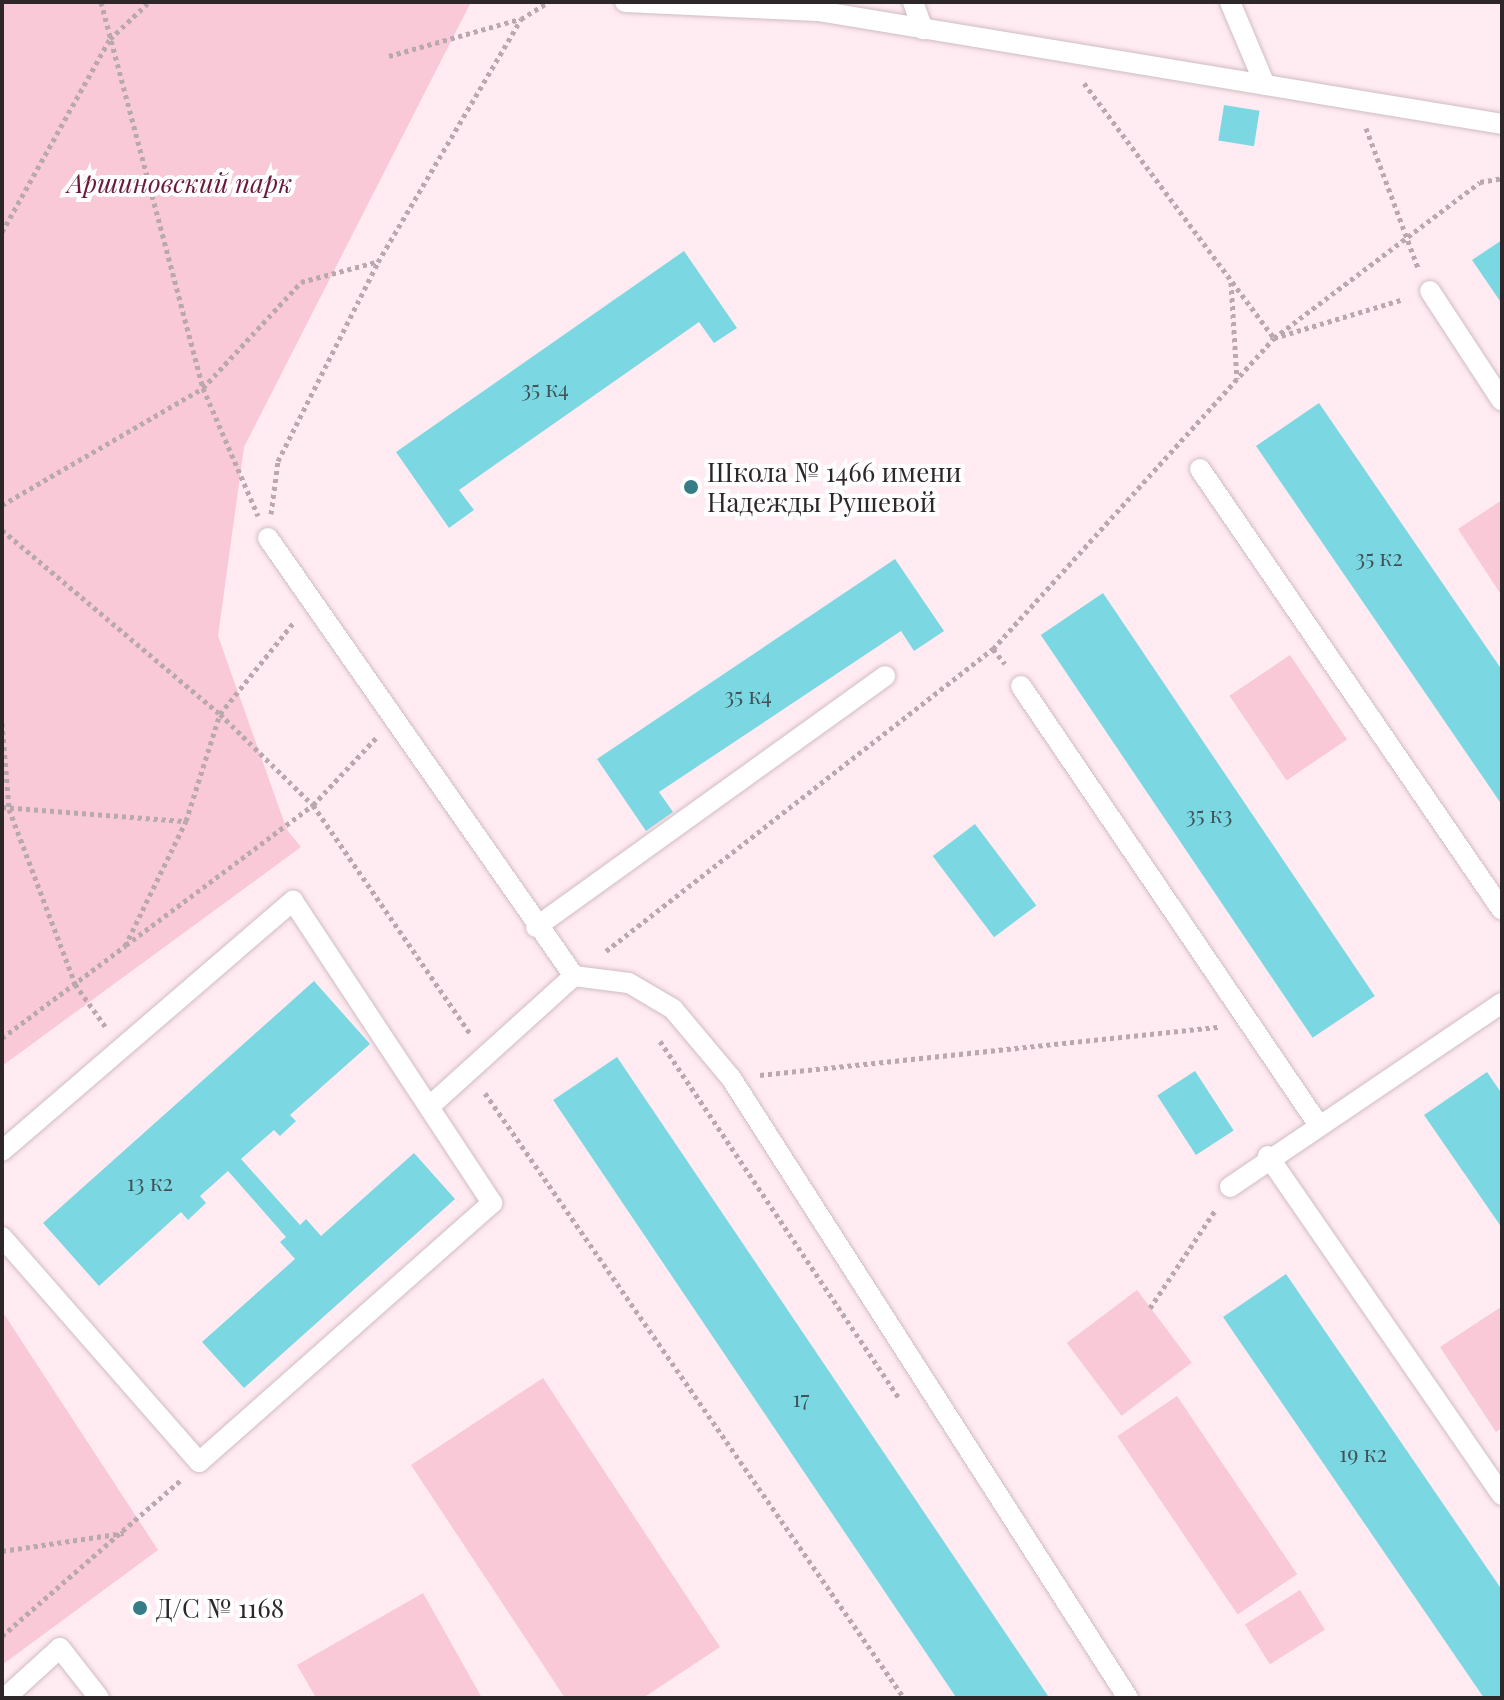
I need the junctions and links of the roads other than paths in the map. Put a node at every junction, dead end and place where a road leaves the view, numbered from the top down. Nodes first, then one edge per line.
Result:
1 (625, 2) edge
2 (913, 2) edge
3 (1230, 2) edge
4 (923, 29) junction
5 (1265, 85) junction
6 (1502, 124) edge
7 (1430, 291) road end
8 (1502, 401) edge
9 (1200, 469) dead end
10 (268, 538) road end
11 (885, 676) dead end
12 (1021, 686) dead end
13 (1502, 910) edge
14 (536, 927) junction
15 (574, 976) junction
16 (1502, 1003) edge
17 (430, 1106) junction
18 (1318, 1124) junction
19 (2, 1151) edge
20 (1268, 1156) junction
21 (1230, 1187) road end
22 (2, 1237) edge
23 (1502, 1495) edge
24 (5, 1698) edge
25 (99, 1698) edge
26 (1128, 1698) edge

1 - 4 lane
2 - 4 lane
3 - 5 lane
4 - 5 lane
5 - 6 lane
7 - 8 lane
9 - 13 lane
10 - 14 lane
11 - 14 lane
12 - 18 lane
14 - 15 lane
15 - 17 lane
15 - 26 lane
16 - 18 lane
17 - 19 lane
17 - 22 lane
18 - 20 lane
20 - 21 lane
20 - 23 lane
24 - 25 lane

